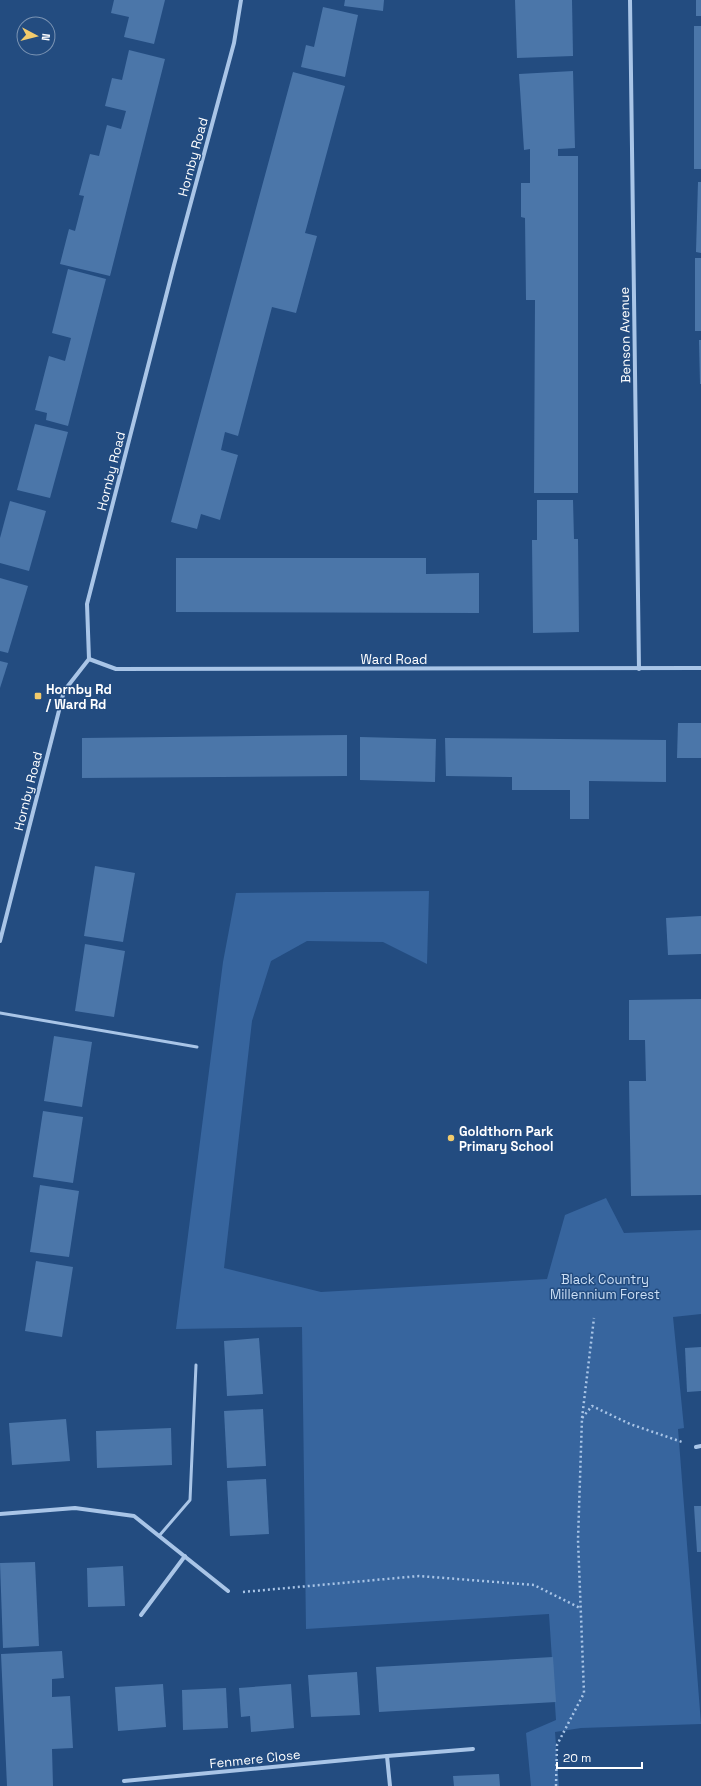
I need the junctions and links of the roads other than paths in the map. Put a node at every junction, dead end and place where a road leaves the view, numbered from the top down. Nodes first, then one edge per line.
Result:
1 (241, 0) edge
2 (630, 0) edge
3 (89, 659) junction
4 (701, 668) edge
5 (639, 669) junction
6 (0, 941) edge
7 (0, 1013) edge
8 (197, 1047) dead end
9 (196, 1365) dead end
10 (696, 1446) road end
11 (701, 1446) edge
12 (0, 1514) edge
13 (159, 1536) junction
14 (185, 1556) junction
15 (228, 1591) road end
16 (141, 1615) dead end
17 (474, 1749) dead end
18 (387, 1756) junction
19 (124, 1782) dead end
20 (390, 1786) edge

1 - 3 street, Hornby Road
2 - 5 street, Benson Avenue
3 - 5 street, Ward Road
3 - 6 street, Hornby Road
4 - 5 street, Ward Road
7 - 8 lane
9 - 13 lane
10 - 11 street
12 - 13 street
13 - 14 street
14 - 15 street
14 - 16 street
17 - 18 street, Fenmere Close
18 - 19 street, Fenmere Close
18 - 20 street

